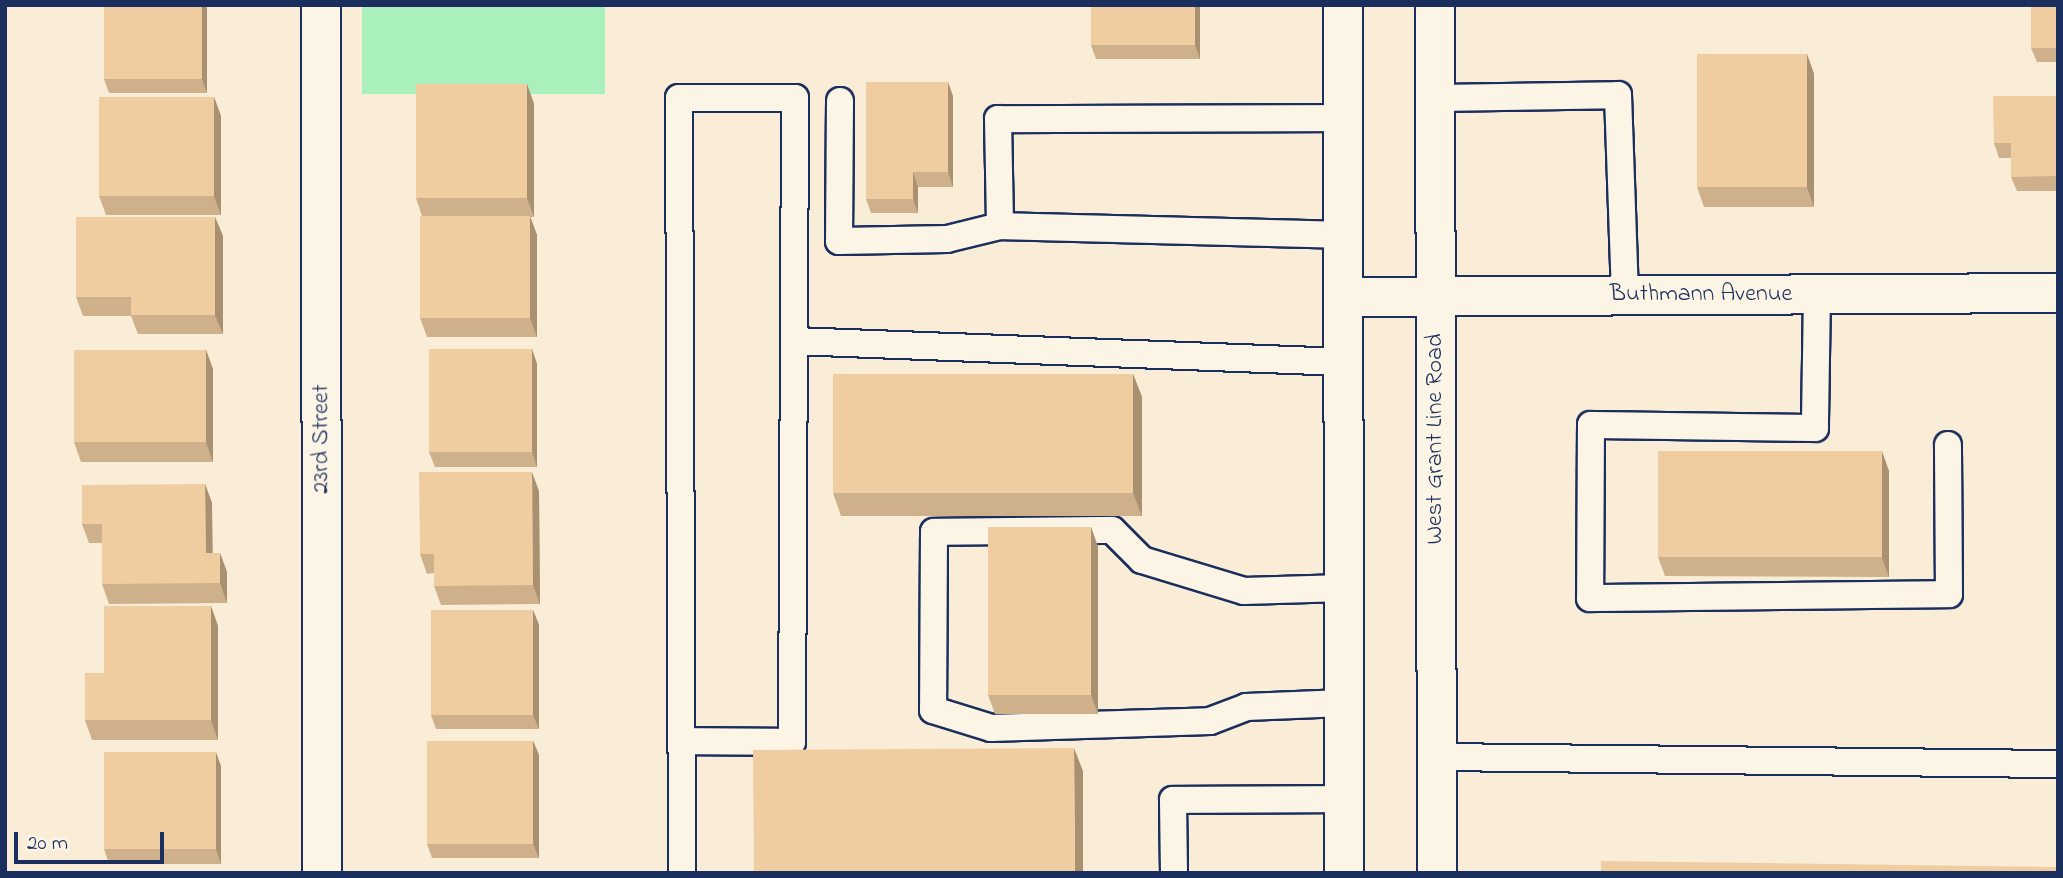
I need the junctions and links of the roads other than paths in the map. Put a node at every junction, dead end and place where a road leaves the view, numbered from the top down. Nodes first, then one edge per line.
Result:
1 (321, 5) edge
2 (1343, 5) edge
3 (1435, 5) edge
4 (1435, 98) junction
5 (840, 101) dead end
6 (1344, 118) junction
7 (1000, 226) junction
8 (1344, 235) junction
9 (2058, 293) edge
10 (1817, 294) junction
11 (1436, 296) junction
12 (1625, 296) junction
13 (1344, 297) junction
14 (794, 341) junction
15 (1344, 362) junction
16 (1948, 445) dead end
17 (1344, 588) junction
18 (1344, 703) junction
19 (682, 741) junction
20 (1437, 757) junction
21 (2058, 764) edge
22 (1344, 799) junction
23 (323, 873) edge
24 (682, 873) edge
25 (1174, 873) edge
26 (1344, 873) edge
27 (1437, 873) edge

1 - 23 main road, 23rd Street
2 - 6 main road
3 - 4 main road, West Grant Line Road
4 - 11 main road, West Grant Line Road
4 - 12 lane
5 - 7 lane
6 - 7 lane
6 - 8 main road
7 - 8 lane
8 - 13 main road
9 - 10 main road, Buthmann Avenue
10 - 12 main road, Buthmann Avenue
10 - 16 lane
11 - 12 main road, Buthmann Avenue
11 - 13 main road, Buthmann Avenue
11 - 20 main road, West Grant Line Road
13 - 15 main road
14 - 15 lane
14 - 19 lane
14 - 19 lane
15 - 17 main road
17 - 18 main road
17 - 18 lane
18 - 22 main road
19 - 24 lane
20 - 21 lane
20 - 27 main road, West Grant Line Road
22 - 25 lane
22 - 26 main road

